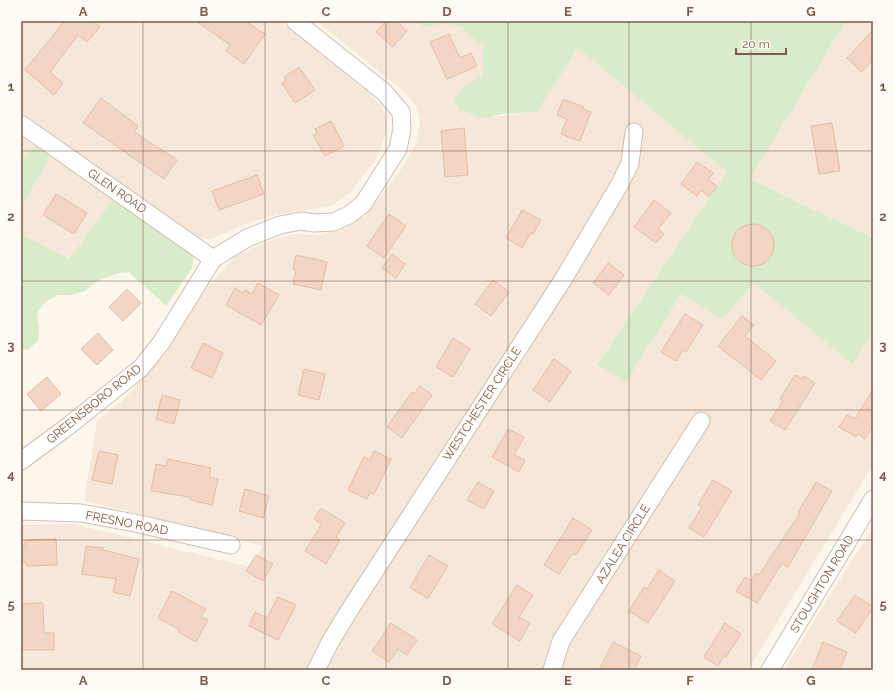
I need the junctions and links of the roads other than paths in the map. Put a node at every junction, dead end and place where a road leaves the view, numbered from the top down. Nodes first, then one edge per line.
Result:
1 (295, 21) edge
2 (21, 124) edge
3 (634, 132) dead end
4 (213, 259) junction
5 (701, 421) dead end
6 (21, 461) edge
7 (873, 499) edge
8 (21, 510) edge
9 (231, 545) dead end
10 (316, 670) edge
11 (552, 670) edge
12 (770, 670) edge

1 - 4 street, GREENSBORO ROAD
2 - 4 street, GLEN ROAD
3 - 10 street, WESTCHESTER CIRCLE
4 - 6 street, GREENSBORO ROAD
5 - 11 street, AZALEA CIRCLE
7 - 12 street, STOUGHTON ROAD
8 - 9 street, FRESNO ROAD

